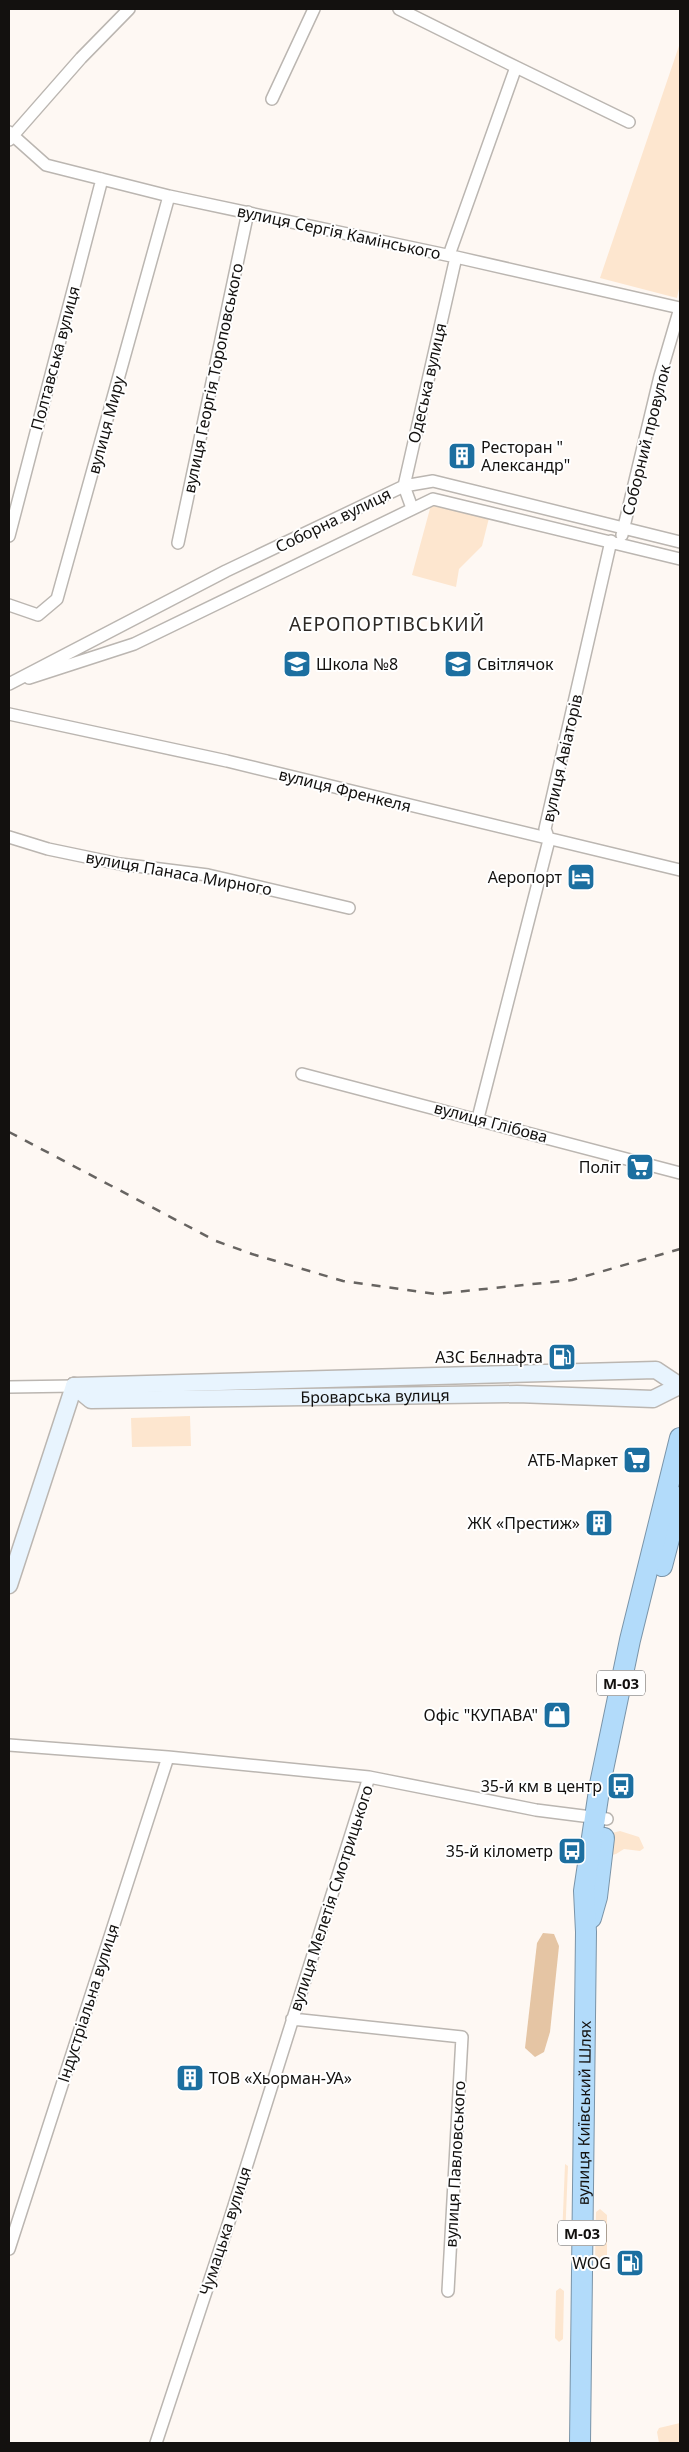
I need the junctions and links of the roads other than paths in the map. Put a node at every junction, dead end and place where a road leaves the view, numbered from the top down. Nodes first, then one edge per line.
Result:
1 (129, 9) edge
2 (314, 9) edge
3 (399, 9) edge
4 (516, 66) junction
5 (272, 99) dead end
6 (629, 122) dead end
7 (10, 135) edge
8 (102, 179) junction
9 (169, 196) junction
10 (248, 212) junction
11 (453, 256) junction
12 (680, 308) edge
13 (404, 486) junction
14 (412, 508) junction
15 (624, 527) junction
16 (9, 536) edge
17 (615, 542) junction
18 (680, 542) edge
19 (178, 543) dead end
20 (680, 559) edge
21 (9, 605) edge
22 (9, 684) edge
23 (9, 714) edge
24 (9, 837) edge
25 (549, 840) junction
26 (680, 870) edge
27 (349, 908) dead end
28 (302, 1074) dead end
29 (478, 1118) junction
30 (680, 1172) edge
31 (74, 1386) junction
32 (679, 1386) edge
33 (9, 1388) edge
34 (680, 1438) edge
35 (680, 1497) edge
36 (9, 1585) edge
37 (9, 1745) edge
38 (168, 1757) junction
39 (369, 1777) junction
40 (601, 1818) junction
41 (292, 2019) junction
42 (9, 2249) edge
43 (448, 2291) dead end
44 (156, 2443) edge
45 (580, 2443) edge

1 - 7 street
2 - 5 street
3 - 4 street
4 - 6 street
4 - 11 street, Одеська вулиця
7 - 8 street, вулиця Сергія Камінського
8 - 9 street, вулиця Сергія Камінського
8 - 16 street, Полтавська вулиця
9 - 10 street, вулиця Сергія Камінського
9 - 21 street, вулиця Миру
10 - 11 street, вулиця Сергія Камінського
10 - 19 street, вулиця Георгія Тороповського
11 - 12 street, вулиця Сергія Камінського
11 - 13 street, Одеська вулиця
12 - 15 street, Соборний провулок
13 - 14 street
13 - 15 street, Соборна вулиця
13 - 22 street, Соборна вулиця
14 - 17 street, Соборна вулиця
14 - 22 street, Соборна вулиця
15 - 17 street, Соборний провулок
15 - 18 street, Соборна вулиця
17 - 20 street, Соборна вулиця
17 - 25 street, вулиця Авіаторів
23 - 25 street, вулиця Френкеля
24 - 27 street, вулиця Панаса Мирного
25 - 26 street, вулиця Френкеля
25 - 29 street, вулиця Авіаторів
28 - 29 street, вулиця Глібова
29 - 30 street, вулиця Глібова
31 - 32 street, Броварська вулиця
31 - 32 street, Броварська вулиця
31 - 33 street, Броварська вулиця
31 - 36 street
34 - 40 highway, вулиця Київський Шлях / М-03
35 - 40 highway, вулиця Київський Шлях / М-03
37 - 38 street
38 - 39 street
38 - 42 street, Індустріальна вулиця
39 - 40 street
39 - 41 street, вулиця Мелетія Смотрицького
40 - 45 highway, вулиця Київський Шлях / М-03
41 - 43 street, вулиця Павловського
41 - 44 street, Чумацька вулиця

